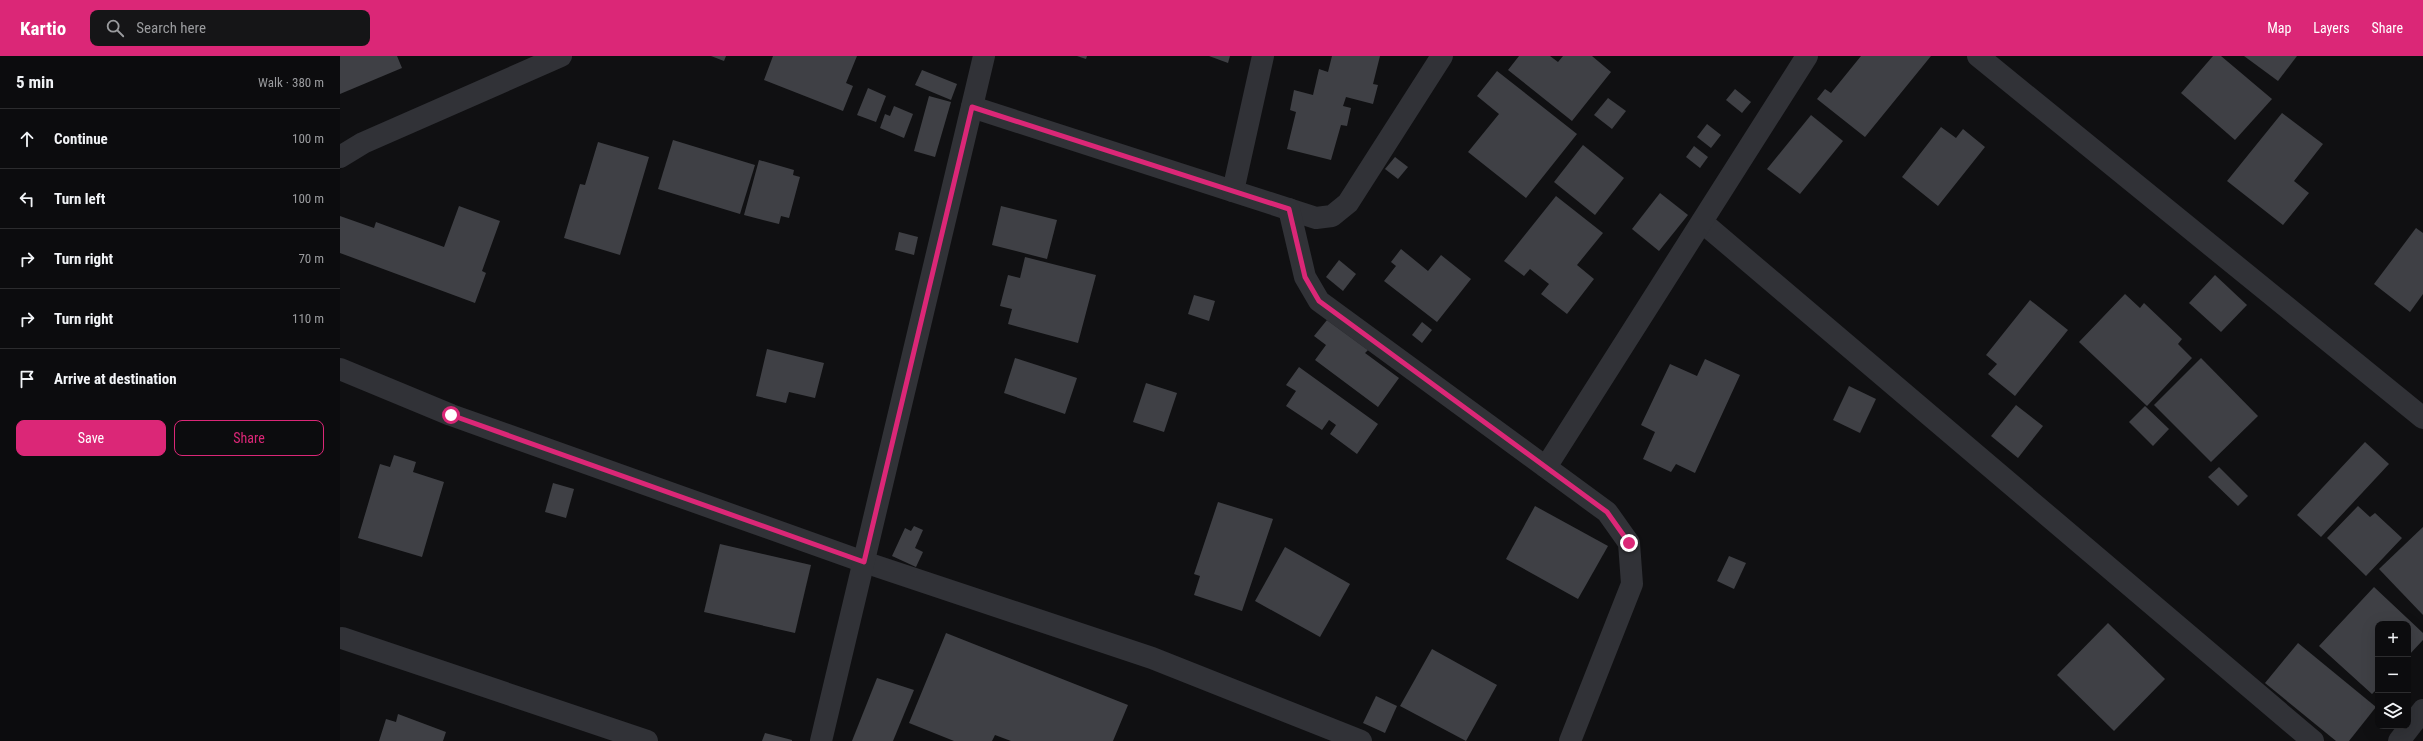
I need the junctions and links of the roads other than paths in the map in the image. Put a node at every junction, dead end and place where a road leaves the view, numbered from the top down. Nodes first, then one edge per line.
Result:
1 (561, 56) edge
2 (984, 56) edge
3 (1262, 56) edge
4 (1442, 56) edge
5 (1807, 56) edge
6 (1978, 56) edge
7 (972, 107) junction
8 (340, 157) edge
9 (1234, 191) junction
10 (1289, 209) junction
11 (1702, 222) junction
12 (340, 369) edge
13 (2423, 418) edge
14 (1546, 467) junction
15 (864, 562) junction
16 (342, 638) dead end
17 (2423, 710) edge
18 (647, 741) edge
19 (821, 741) edge
20 (1360, 741) edge
21 (1570, 741) edge
22 (2313, 741) edge
23 (2399, 741) edge

1 - 8 street
2 - 7 street
3 - 9 street
4 - 10 street
5 - 11 street
6 - 13 street
7 - 9 street
7 - 15 street
9 - 10 street
10 - 14 street
11 - 14 street
11 - 22 street
12 - 15 street
14 - 21 street
15 - 19 street
15 - 20 street
16 - 18 street
17 - 23 street

